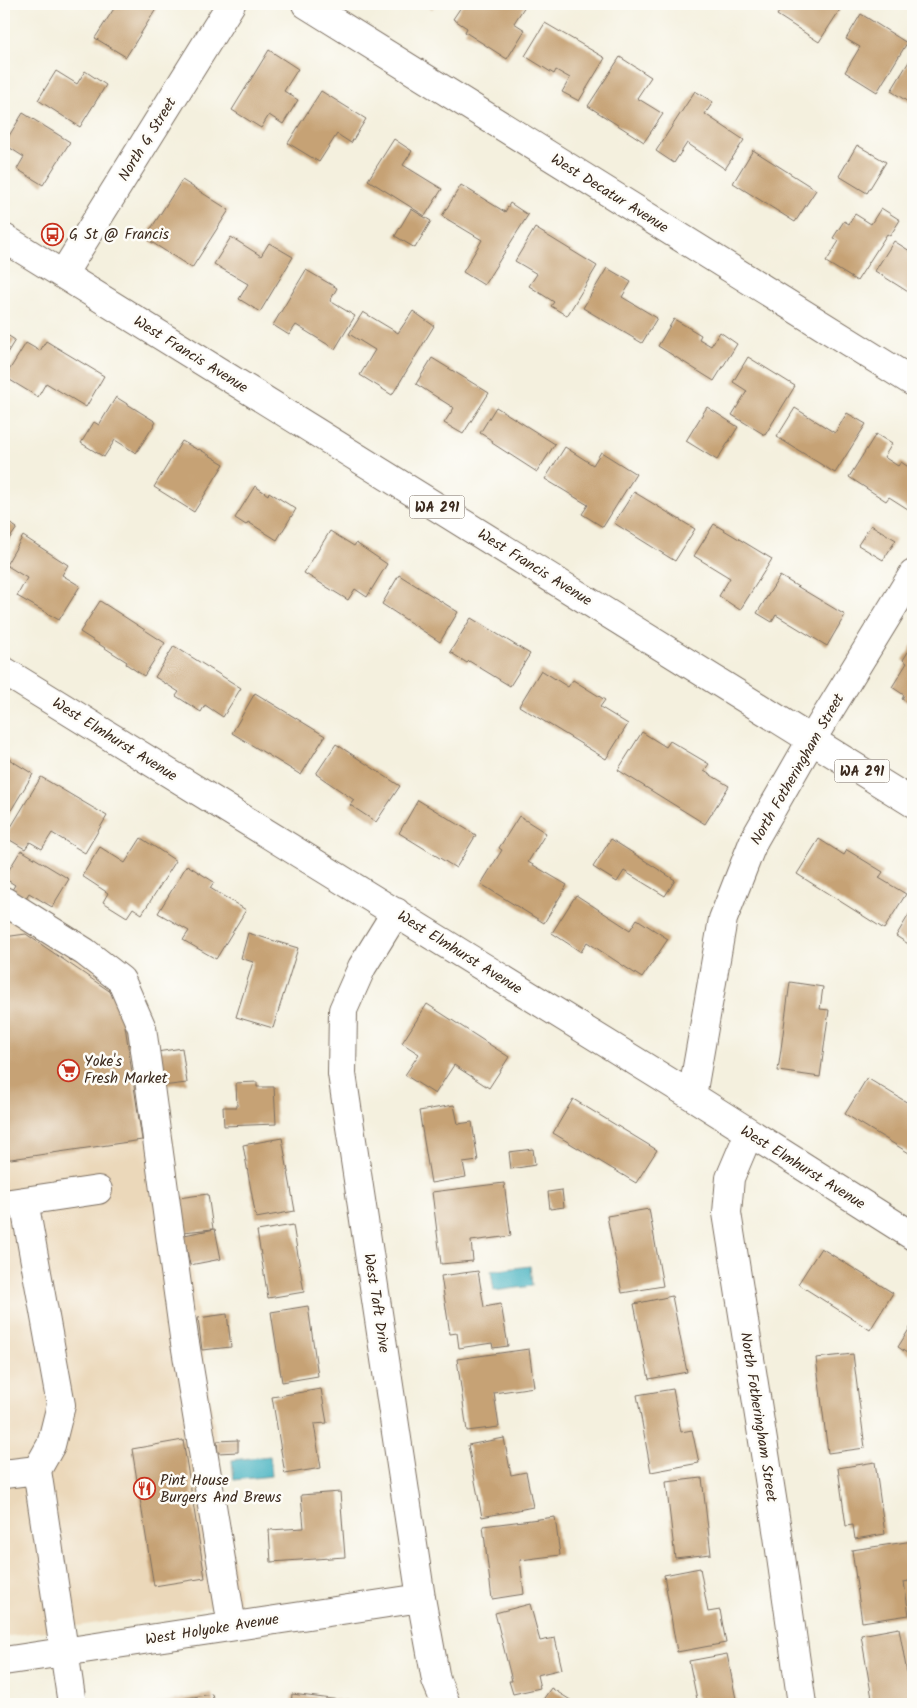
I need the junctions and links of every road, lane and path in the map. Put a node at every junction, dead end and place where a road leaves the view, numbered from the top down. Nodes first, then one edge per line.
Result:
1 (231, 4) edge
2 (306, 4) edge
3 (4, 238) edge
4 (63, 274) junction
5 (913, 382) edge
6 (913, 574) edge
7 (4, 670) edge
8 (812, 739) junction
9 (913, 803) edge
10 (4, 901) edge
11 (396, 912) junction
12 (692, 1096) junction
13 (749, 1133) junction
14 (98, 1190) dead end
15 (14, 1202) edge
16 (913, 1236) edge
17 (37, 1470) junction
18 (4, 1474) edge
19 (421, 1598) junction
20 (232, 1626) junction
21 (64, 1651) junction
22 (4, 1661) edge
23 (72, 1704) edge
24 (446, 1704) edge
25 (802, 1704) edge

1 - 4 street, North G Street
2 - 5 street, West Decatur Avenue
3 - 4 street, West Francis Avenue / WA 291
4 - 8 street, West Francis Avenue / WA 291
6 - 8 street, North Fotheringham Street
7 - 11 street, West Elmhurst Avenue
8 - 9 street, West Francis Avenue / WA 291
8 - 12 street, North Fotheringham Street
10 - 20 street
11 - 12 street, West Elmhurst Avenue
11 - 19 street, West Taft Drive
12 - 13 street, West Elmhurst Avenue
13 - 16 street, West Elmhurst Avenue
13 - 25 street, North Fotheringham Street
14 - 15 street
15 - 17 street
17 - 18 street
17 - 21 street
19 - 20 street, West Holyoke Avenue
19 - 24 street, West Taft Drive
20 - 21 street, West Holyoke Avenue
21 - 22 street, West Holyoke Avenue
21 - 23 street

